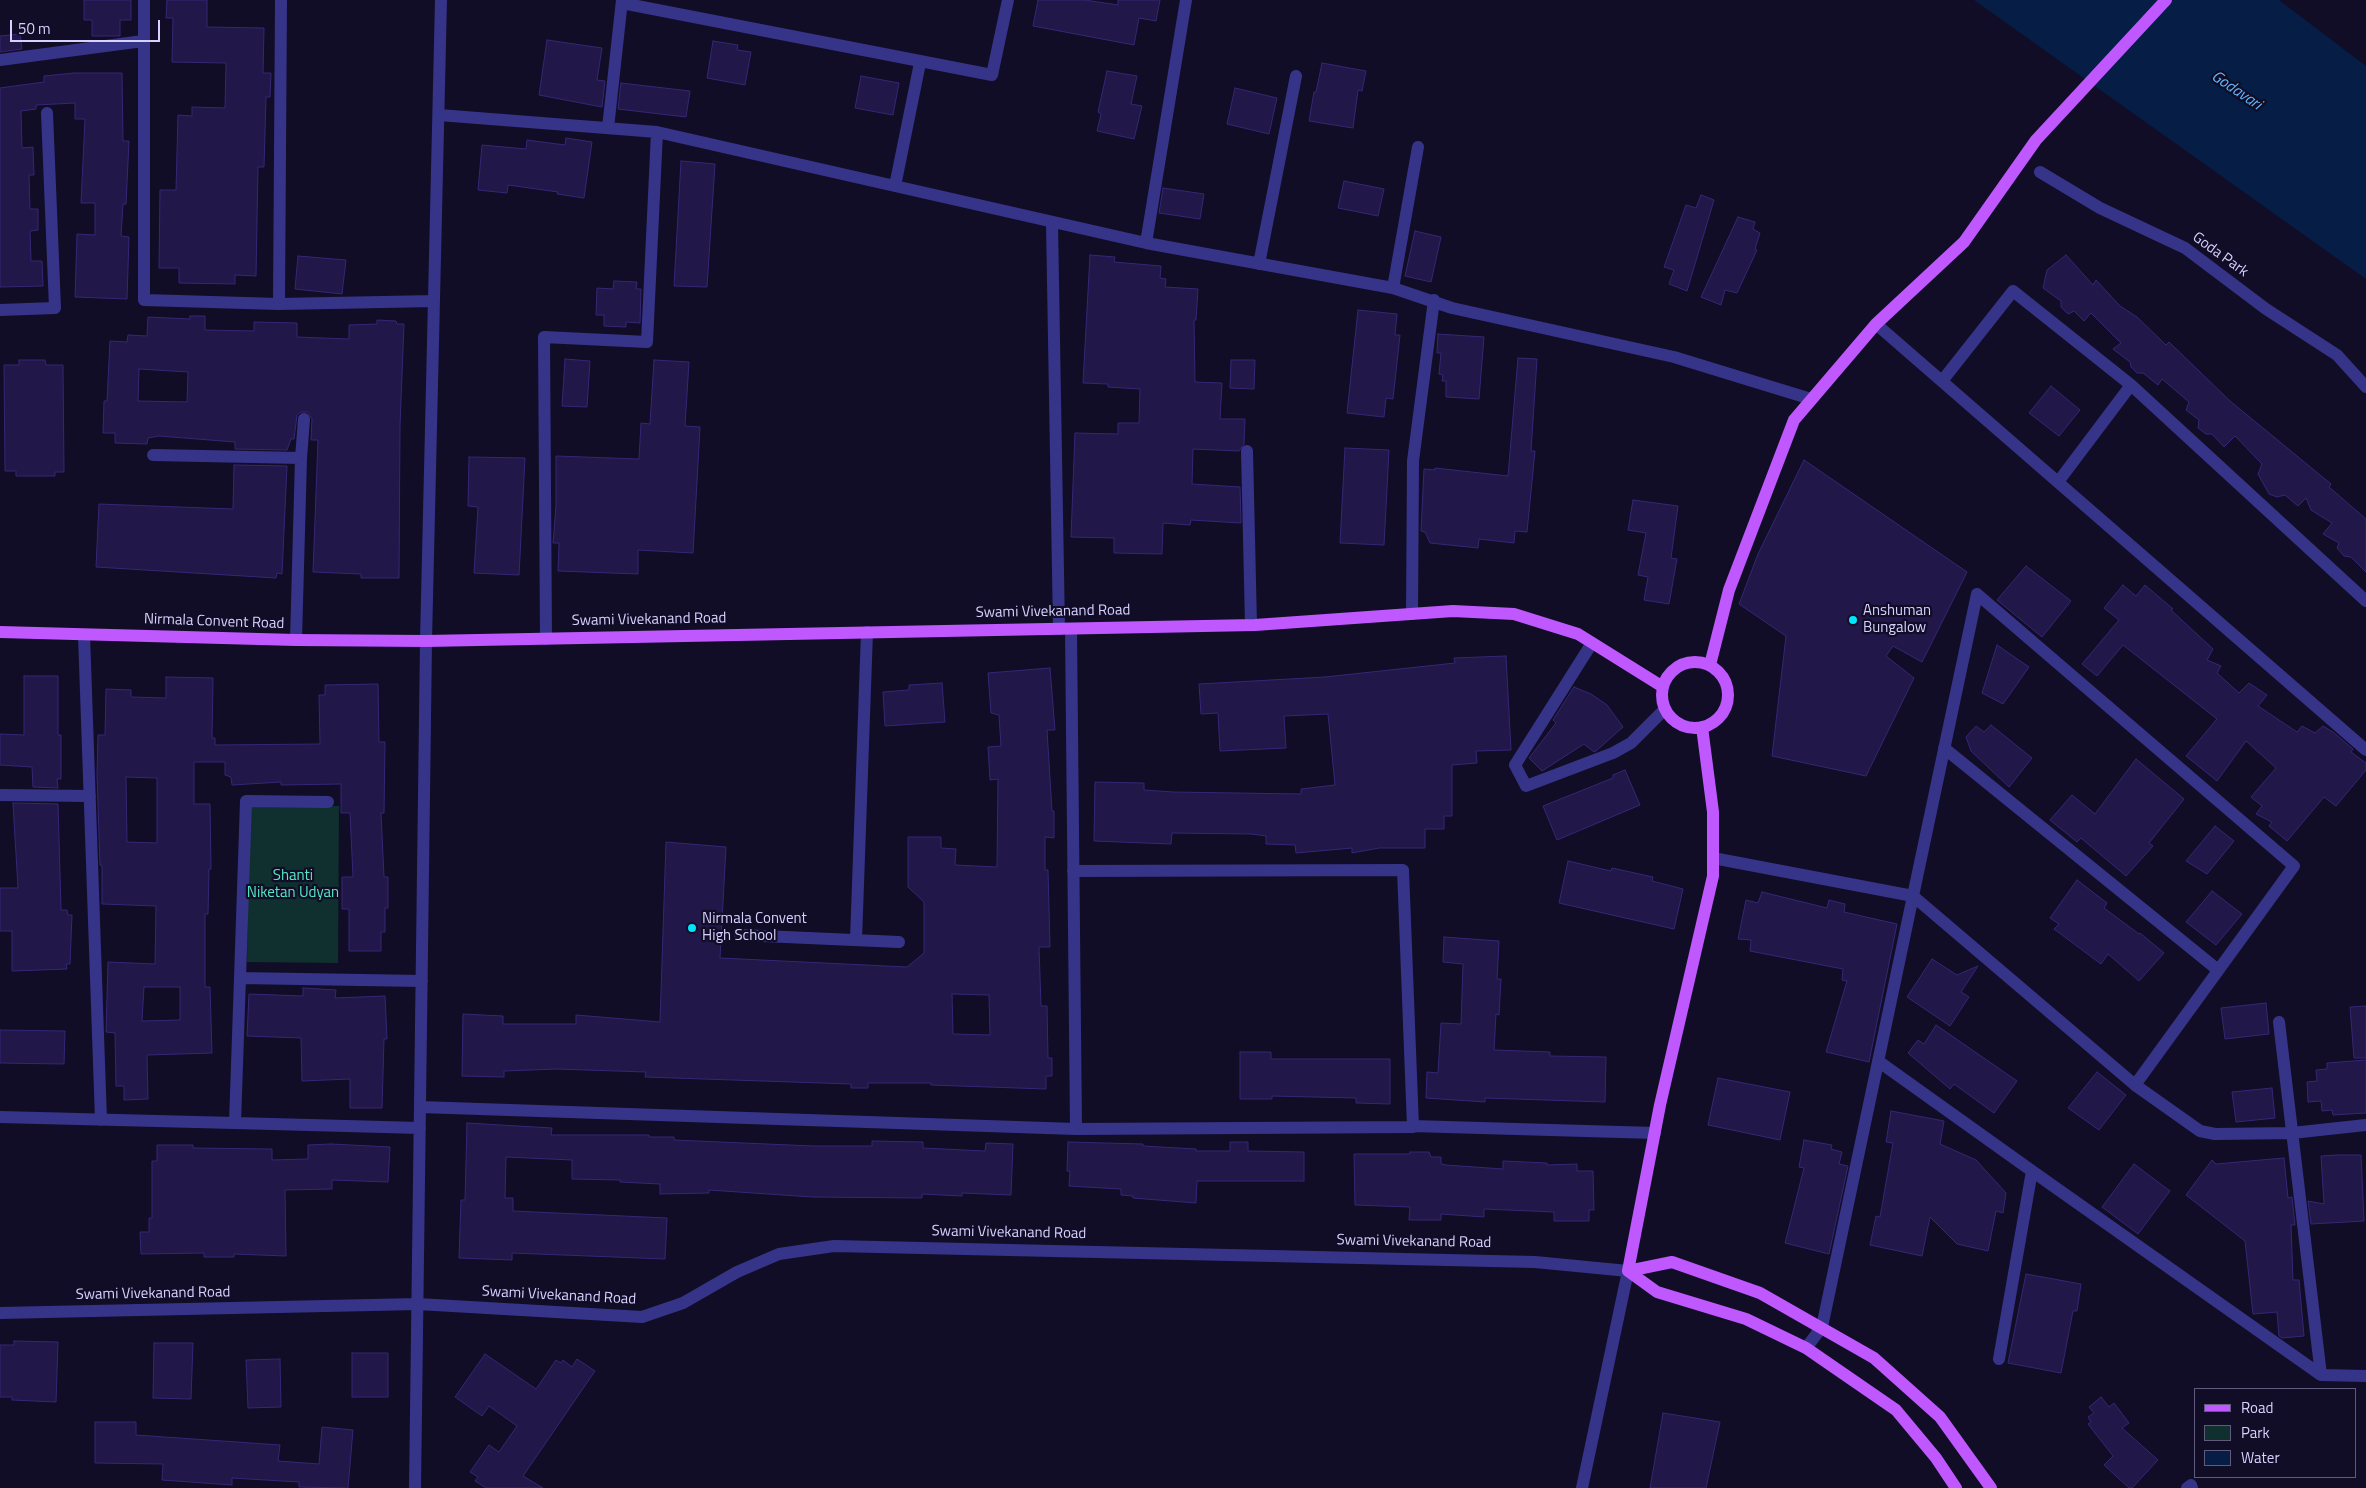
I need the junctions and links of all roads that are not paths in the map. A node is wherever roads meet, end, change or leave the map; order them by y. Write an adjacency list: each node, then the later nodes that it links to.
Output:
1 (144, 0): 8 (street)
2 (281, 0): 25 (street)
3 (441, 0): 13 (street)
4 (1008, 0): 10 (street)
5 (1186, 0): 20 (street)
6 (2166, 0): 27 (main road)
7 (622, 2): 10 (street); 14 (street)
8 (143, 42): 9 (street); 25 (street)
9 (0, 60)
10 (920, 63): 18 (street)
11 (1296, 76): 21 (street)
12 (47, 114): 26 (street)
13 (438, 115): 14 (street); 24 (street)
14 (608, 128): 15 (street)
15 (657, 132): 18 (street); 44 (street)
16 (1418, 147): 22 (street)
17 (2040, 172): 30 (street, Goda Park)
18 (895, 186): 19 (street)
19 (1052, 223): 20 (street); 40 (street)
20 (1146, 243): 21 (street)
21 (1259, 264): 22 (street)
22 (1393, 288): 23 (street)
23 (1434, 300): 31 (street); 38 (street)
24 (434, 301): 25 (street); 46 (street)
25 (279, 304)
26 (0, 310)
27 (1876, 324): 28 (street); 31 (main road)
28 (1942, 381): 29 (street); 36 (street)
29 (2131, 385): 36 (street); 37 (street)
30 (2366, 387)
31 (1812, 399): 48 (main road)
32 (304, 419): 35 (street)
33 (1247, 451): 39 (street)
34 (153, 455): 35 (street)
35 (301, 458): 45 (street)
36 (2058, 482): 53 (street)
37 (2366, 601)
38 (1412, 614): 39 (main road, Swami Vivekanand Road); 47 (main road, Swami Vivekanand Road)
39 (1251, 625): 40 (main road, Swami Vivekanand Road)
40 (1065, 628): 42 (main road, Swami Vivekanand Road); 58 (street)
41 (0, 632): 43 (main road, Nirmala Convent Road)
42 (867, 632): 44 (main road, Swami Vivekanand Road); 61 (street)
43 (84, 634): 45 (main road, Nirmala Convent Road); 55 (street)
44 (546, 638): 46 (main road, Swami Vivekanand Road)
45 (296, 640): 46 (main road, Nirmala Convent Road)
46 (426, 641): 65 (street)
47 (1592, 643): 49 (main road, Swami Vivekanand Road); 50 (street)
48 (1710, 665): 49 (main road); 51 (main road)
49 (1662, 687): 50 (main road)
50 (1665, 709): 51 (main road)
51 (1702, 728): 57 (main road)
52 (1944, 748): 59 (street); 63 (street); 63 (street)
53 (2366, 750)
54 (0, 794): 55 (street)
55 (90, 796): 71 (street)
56 (328, 802): 64 (street)
57 (1713, 858): 59 (street); 77 (main road)
58 (1073, 871): 74 (street); 76 (street)
59 (1913, 896): 67 (street); 68 (street)
60 (740, 935): 61 (street)
61 (856, 940): 62 (street)
62 (899, 942)
63 (2218, 970): 68 (street)
64 (240, 978): 65 (street); 72 (street)
65 (422, 981): 69 (street)
66 (2279, 1022): 78 (street)
67 (1878, 1061): 79 (street); 83 (street)
68 (2135, 1085): 78 (street)
69 (420, 1107): 75 (street); 76 (street)
70 (0, 1117): 71 (street)
71 (101, 1120): 72 (street)
72 (235, 1123): 75 (street)
73 (2366, 1125): 78 (street)
74 (1412, 1126): 76 (street); 77 (street)
75 (420, 1128): 81 (street)
76 (1076, 1129)
77 (1655, 1133): 80 (main road)
78 (2292, 1133): 86 (street)
79 (2032, 1171): 85 (street); 86 (street)
80 (1628, 1271): 81 (street, Swami Vivekanand Road); 83 (main road); 84 (main road, Swami Vivekanand Road); 89 (street)
81 (418, 1304): 82 (street, Swami Vivekanand Road); 88 (street)
82 (0, 1313)
83 (1822, 1328): 84 (street); 91 (main road)
84 (1806, 1348): 90 (main road, Swami Vivekanand Road)
85 (1999, 1360)
86 (2321, 1376): 87 (street)
87 (2366, 1376)
88 (415, 1488)
89 (1582, 1488)
90 (1956, 1488)
91 (1991, 1488)
92 (2187, 1488): 93 (street)
93 (2192, 1488)

